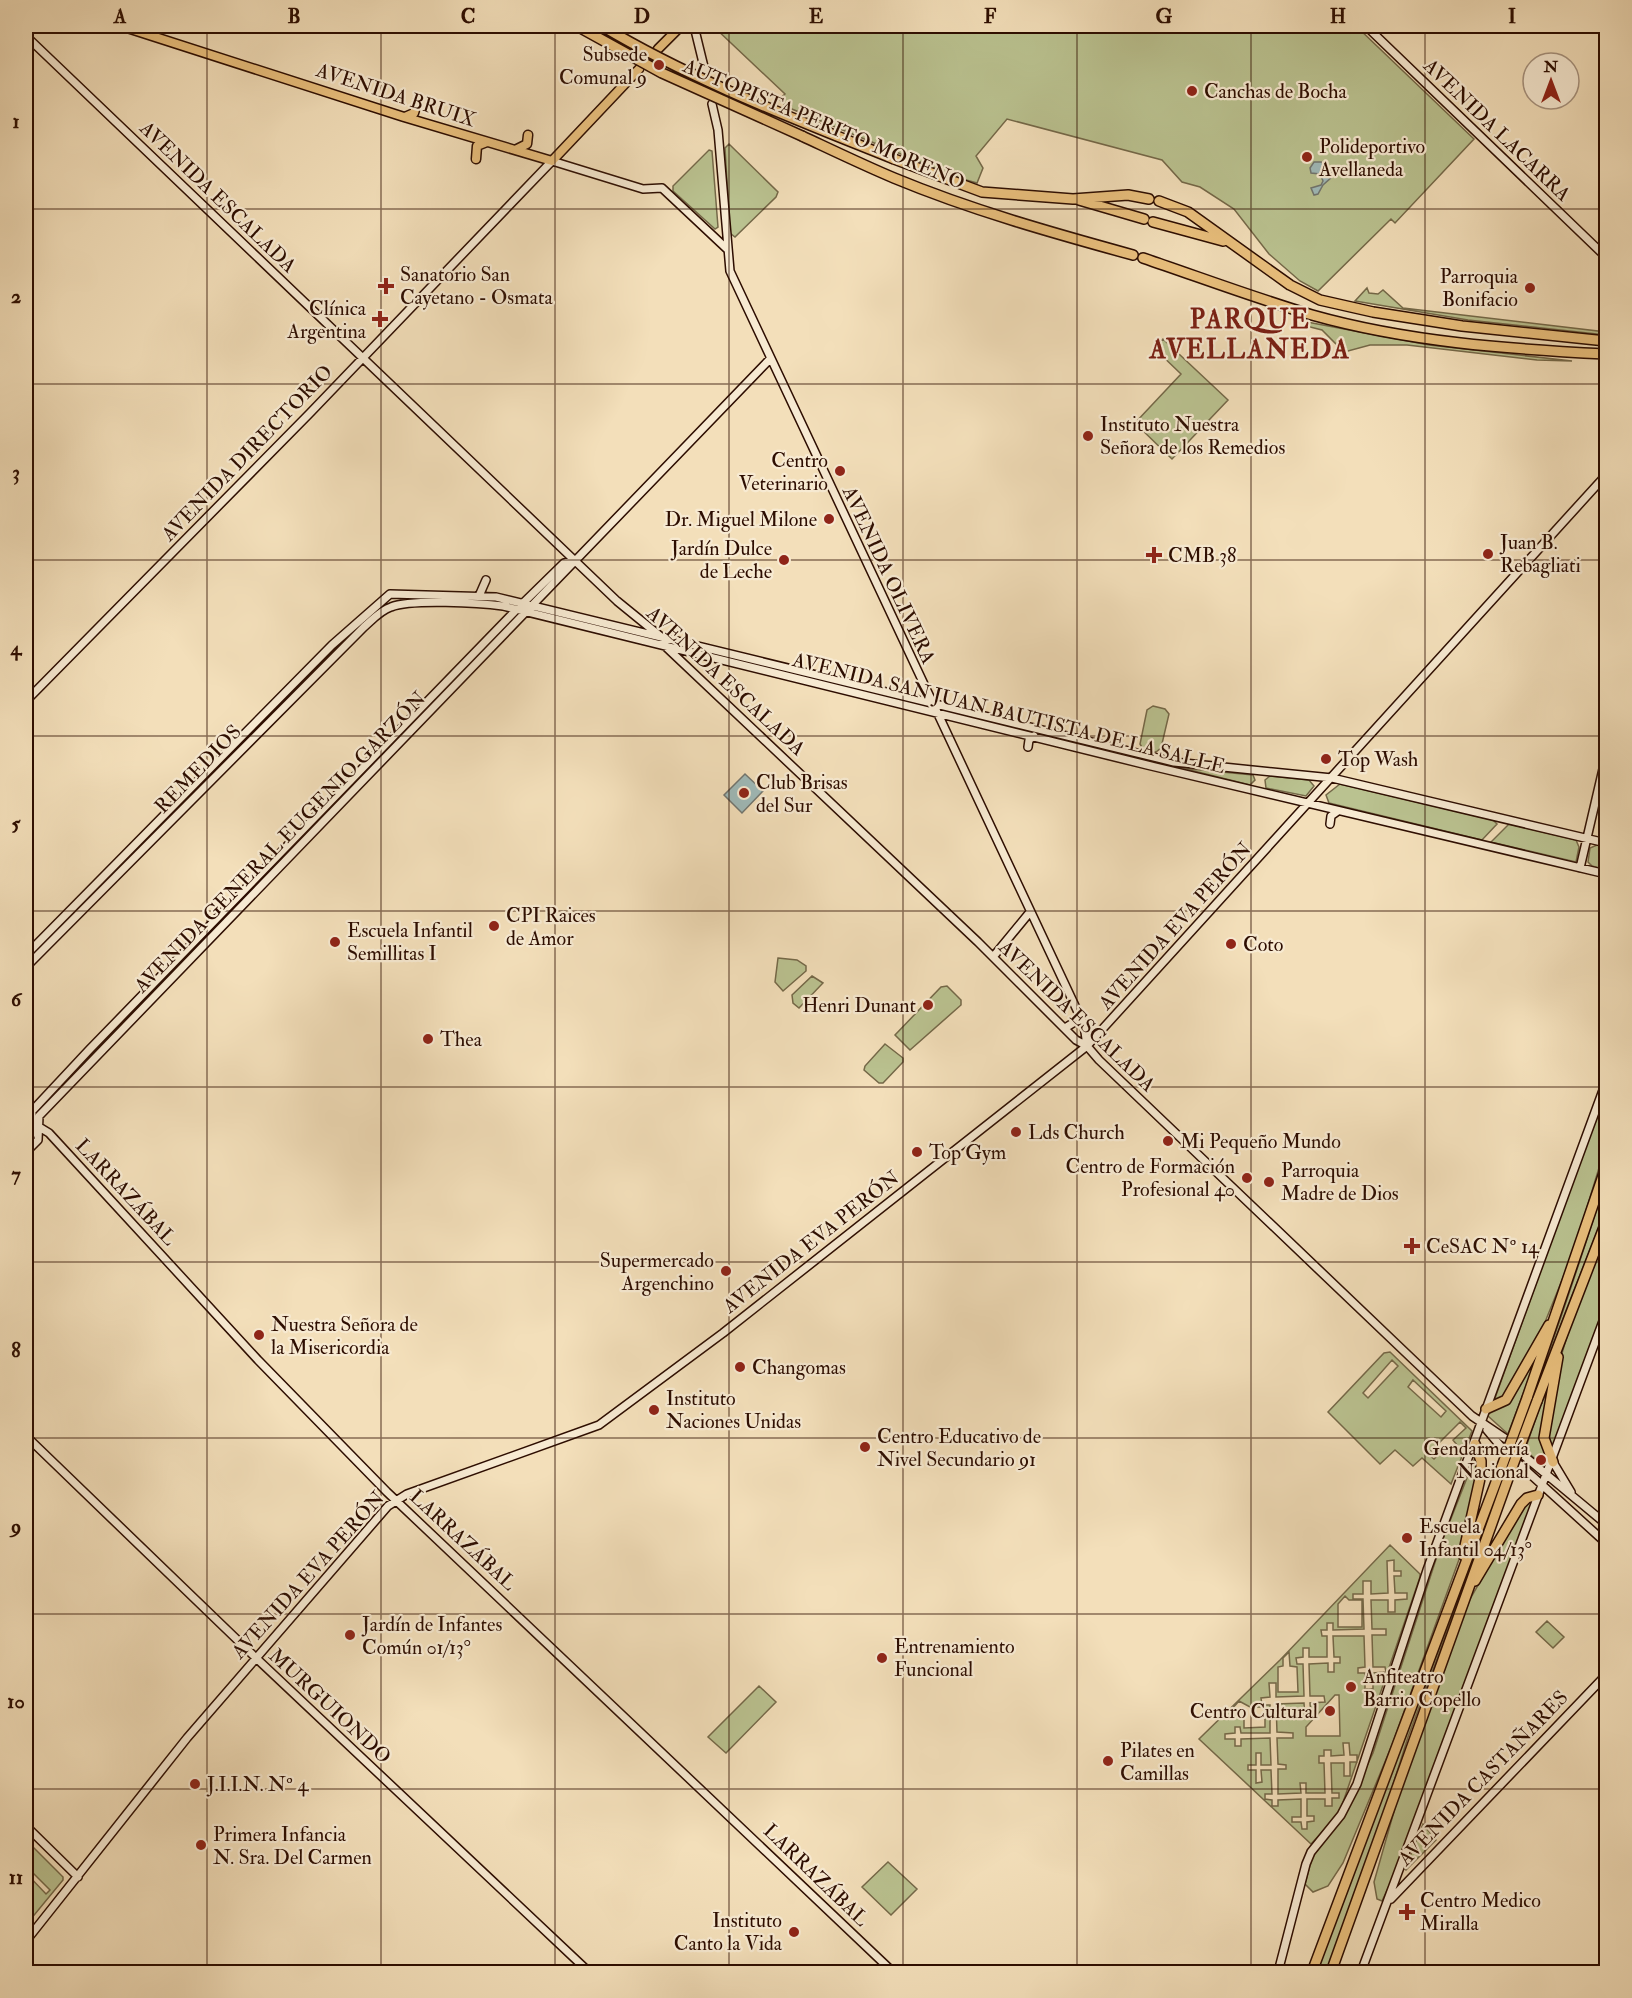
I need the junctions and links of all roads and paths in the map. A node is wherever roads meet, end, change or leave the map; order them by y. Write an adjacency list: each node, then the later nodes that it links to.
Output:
1 (121, 26): 13 (main road, AVENIDA BRUIX)
2 (577, 26): 24 (highway, AUTOPISTA PERITO MORENO, bridge)
3 (603, 26): 19 (highway, AUTOPISTA PERITO MORENO, bridge)
4 (681, 26): 8 (main road)
5 (694, 26): 10 (street)
6 (1366, 26): 22 (street, AVENIDA LACARRA)
7 (26, 36): 26 (street, AVENIDA ESCALADA)
8 (658, 49)
9 (639, 69): 18 (main road, AVENIDA DIRECTORIO)
10 (705, 71)
11 (418, 100): 13 (main road)
12 (712, 104): 21 (street, AVENIDA OLIVERA)
13 (404, 117): 15 (main road, AVENIDA BRUIX)
14 (528, 135): 16 (main road)
15 (490, 143): 16 (main road, AVENIDA BRUIX); 17 (main road)
16 (517, 150): 18 (main road, AVENIDA BRUIX)
17 (476, 159)
18 (552, 161): 21 (street, AVENIDA BRUIX); 26 (street, AVENIDA DIRECTORIO)
19 (1073, 199): 20 (highway, AUTOPISTA PERITO MORENO); 20 (highway, AUTOPISTA PERITO MORENO)
20 (1231, 243): 23 (highway, AUTOPISTA PERITO MORENO)
21 (727, 249): 27 (street, AVENIDA OLIVERA)
22 (1606, 257)
23 (1606, 340)
24 (1555, 352): 25 (highway, AUTOPISTA PERITO MORENO); 28 (highway)
25 (1606, 354)
26 (364, 357): 30 (street, AVENIDA ESCALADA); 43 (street, AVENIDA DIRECTORIO)
27 (770, 359): 30 (street, AVENIDA GENERAL EUGENIO GARZÓN); 44 (street, AVENIDA OLIVERA)
28 (1606, 359)
29 (1606, 475): 49 (street, AVENIDA EVA PERÓN)
30 (574, 560): 34 (street, AVENIDA GENERAL EUGENIO GARZÓN); 36 (street, AVENIDA GENERAL EUGENIO GARZÓN); 39 (street, AVENIDA ESCALADA)
31 (486, 580): 33 (street)
32 (390, 594): 33 (street, AVENIDA SAN JUAN BAUTISTA DE LA SALLE); 58 (street, REMEDIOS)
33 (479, 596): 34 (street, AVENIDA SAN JUAN BAUTISTA DE LA SALLE)
34 (524, 603): 36 (street, AVENIDA SAN JUAN BAUTISTA DE LA SALLE); 37 (street, AVENIDA GENERAL EUGENIO GARZÓN)
35 (401, 605): 37 (street, AVENIDA SAN JUAN BAUTISTA DE LA SALLE); 60 (street, REMEDIOS)
36 (534, 606): 38 (street, AVENIDA GENERAL EUGENIO GARZÓN); 39 (street, AVENIDA SAN JUAN BAUTISTA DE LA SALLE)
37 (517, 609): 38 (street, AVENIDA SAN JUAN BAUTISTA DE LA SALLE); 65 (street, AVENIDA GENERAL EUGENIO GARZÓN)
38 (527, 612): 40 (street, AVENIDA SAN JUAN BAUTISTA DE LA SALLE); 65 (street, AVENIDA GENERAL EUGENIO GARZÓN)
39 (660, 636): 40 (street, AVENIDA ESCALADA); 44 (street, AVENIDA SAN JUAN BAUTISTA DE LA SALLE)
40 (665, 646): 41 (street, AVENIDA SAN JUAN BAUTISTA DE LA SALLE); 42 (street, AVENIDA ESCALADA)
41 (694, 653): 42 (street); 45 (street, AVENIDA SAN JUAN BAUTISTA DE LA SALLE)
42 (688, 667): 59 (street, AVENIDA ESCALADA)
43 (26, 701)
44 (931, 702): 45 (street, AVENIDA OLIVERA); 49 (street, AVENIDA SAN JUAN BAUTISTA DE LA SALLE)
45 (937, 713): 46 (street, AVENIDA SAN JUAN BAUTISTA DE LA SALLE); 57 (street, AVENIDA OLIVERA)
46 (1034, 736): 47 (street); 50 (street, AVENIDA SAN JUAN BAUTISTA DE LA SALLE)
47 (1028, 747)
48 (1606, 756): 53 (street)
49 (1332, 778): 50 (street, AVENIDA EVA PERÓN); 53 (street, AVENIDA SAN JUAN BAUTISTA DE LA SALLE)
50 (1309, 804): 51 (street, AVENIDA SAN JUAN BAUTISTA DE LA SALLE); 63 (street, AVENIDA EVA PERÓN)
51 (1338, 811): 52 (street); 55 (street, AVENIDA SAN JUAN BAUTISTA DE LA SALLE)
52 (1330, 824)
53 (1587, 838): 54 (street, AVENIDA SAN JUAN BAUTISTA DE LA SALLE); 55 (street)
54 (1606, 843)
55 (1580, 868): 56 (street, AVENIDA SAN JUAN BAUTISTA DE LA SALLE)
56 (1606, 874)
57 (1030, 912): 59 (street); 61 (street, AVENIDA OLIVERA)
58 (26, 956)
59 (993, 957): 62 (street, AVENIDA ESCALADA)
60 (26, 968)
61 (1081, 1018): 62 (street); 63 (street, AVENIDA OLIVERA)
62 (1065, 1028): 63 (street, AVENIDA ESCALADA)
63 (1087, 1046): 74 (street, AVENIDA ESCALADA); 86 (street, AVENIDA EVA PERÓN)
64 (1606, 1082): 73 (street)
65 (32, 1122): 66 (street, AVENIDA GENERAL EUGENIO GARZÓN); 67 (street, AVENIDA GENERAL EUGENIO GARZÓN); 86 (street, LARRAZÁBAL)
66 (26, 1142)
67 (26, 1152)
68 (1606, 1167): 70 (highway)
69 (1606, 1222): 72 (highway)
70 (1560, 1305): 73 (highway); 91 (highway, bridge)
71 (1606, 1313): 80 (street)
72 (1560, 1338): 80 (highway); 92 (highway, bridge)
73 (1486, 1409): 74 (street)
74 (1481, 1424): 76 (street, AVENIDA ESCALADA); 77 (street); 78 (street, AVENIDA ESCALADA)
75 (26, 1436): 93 (street, MURGUIONDO)
76 (1506, 1439)
77 (1475, 1444): 91 (highway); 101 (street)
78 (1502, 1448)
79 (1523, 1455): 82 (street)
80 (1553, 1462): 82 (street); 85 (street)
81 (1519, 1464): 83 (street)
82 (1548, 1475): 83 (street); 85 (street)
83 (1544, 1484): 84 (street); 88 (street)
84 (1538, 1495): 92 (highway); 97 (street)
85 (1574, 1497): 87 (street)
86 (397, 1500): 93 (street, AVENIDA EVA PERÓN); 100 (street, LARRAZÁBAL)
87 (1606, 1524)
88 (1591, 1527): 89 (street); 90 (street)
89 (1606, 1536)
90 (1606, 1543)
91 (1452, 1598): 102 (highway)
92 (1462, 1604): 103 (highway)
93 (255, 1657): 96 (street, AVENIDA EVA PERÓN); 99 (street, MURGUIONDO)
94 (1606, 1675): 97 (street, AVENIDA CASTAÑARES)
95 (26, 1826): 96 (street)
96 (78, 1877): 98 (street, AVENIDA EVA PERÓN)
97 (1385, 1906): 104 (street)
98 (26, 1941)
99 (589, 1972)
100 (893, 1972)
101 (1278, 1972)
102 (1312, 1972)
103 (1331, 1972)
104 (1361, 1972)

